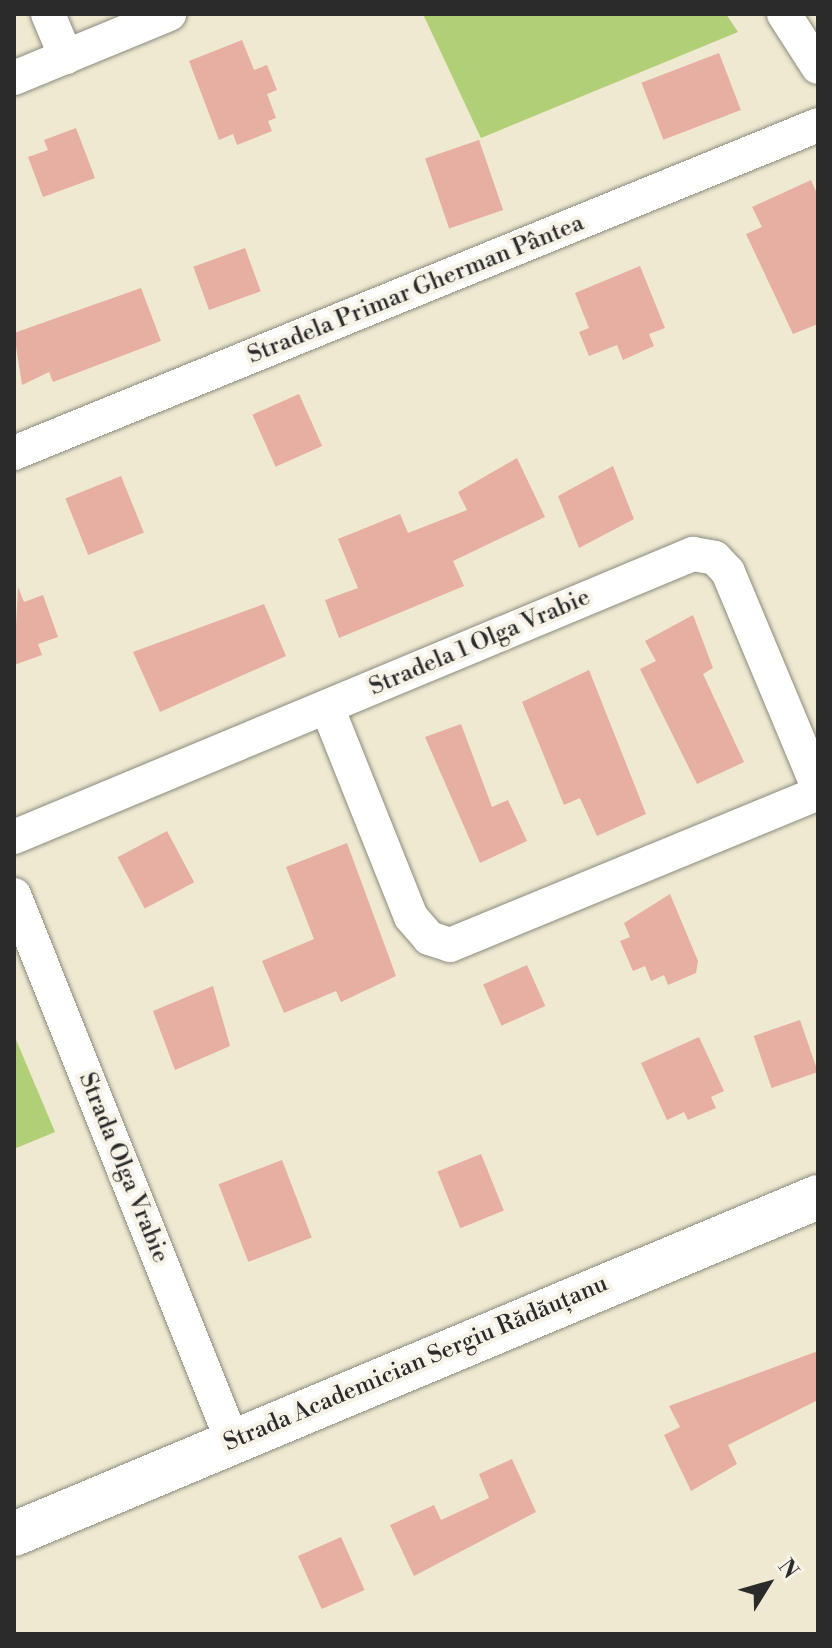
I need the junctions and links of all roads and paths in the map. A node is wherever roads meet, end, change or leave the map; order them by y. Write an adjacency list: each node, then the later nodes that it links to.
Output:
1 (48, 14): 4 (street)
2 (169, 14): 4 (street)
3 (784, 14): 5 (street)
4 (66, 57): 6 (street)
5 (818, 67)
6 (14, 78)
7 (818, 125): 8 (street, Stradela Primar Gherman Pântea)
8 (14, 453)
9 (327, 707): 10 (street, Stradela 1 Olga Vrabie); 11 (street); 12 (street, Stradela 1 Olga Vrabie)
10 (818, 787)
11 (818, 793)
12 (14, 837)
13 (14, 895): 15 (street, Strada Olga Vrabie)
14 (818, 1197): 15 (street, Strada Academician Sergiu Rădăuțanu)
15 (232, 1440): 16 (street, Strada Academician Sergiu Rădăuțanu)
16 (14, 1534)

